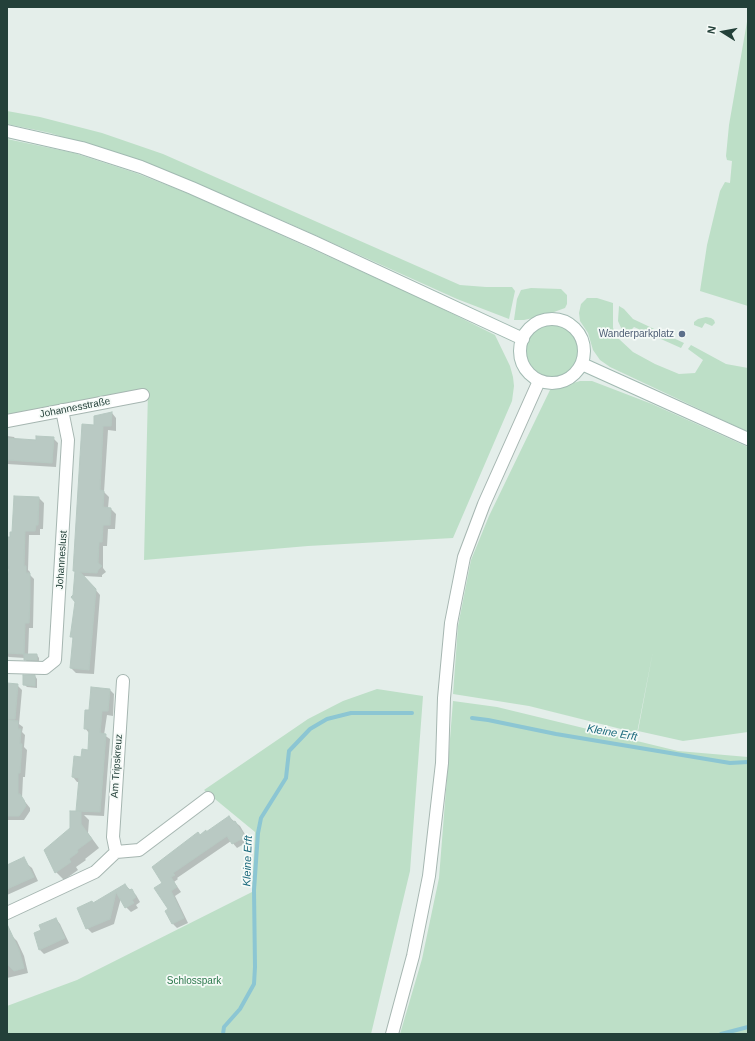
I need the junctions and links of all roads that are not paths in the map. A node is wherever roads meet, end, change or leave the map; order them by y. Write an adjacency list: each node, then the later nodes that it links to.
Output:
1 (7, 131): 2 (street)
2 (523, 339): 3 (street); 4 (street)
3 (582, 364): 4 (street); 8 (street)
4 (539, 381): 14 (street)
5 (143, 395): 6 (street, Johannesstraße)
6 (62, 410): 7 (street, Johannesstraße); 9 (street, Johanneslust)
7 (7, 421)
8 (748, 440)
9 (7, 667)
10 (123, 681): 12 (street, Am Tripskreuz)
11 (208, 798): 12 (street)
12 (116, 852): 13 (street)
13 (7, 913)
14 (392, 1034)

